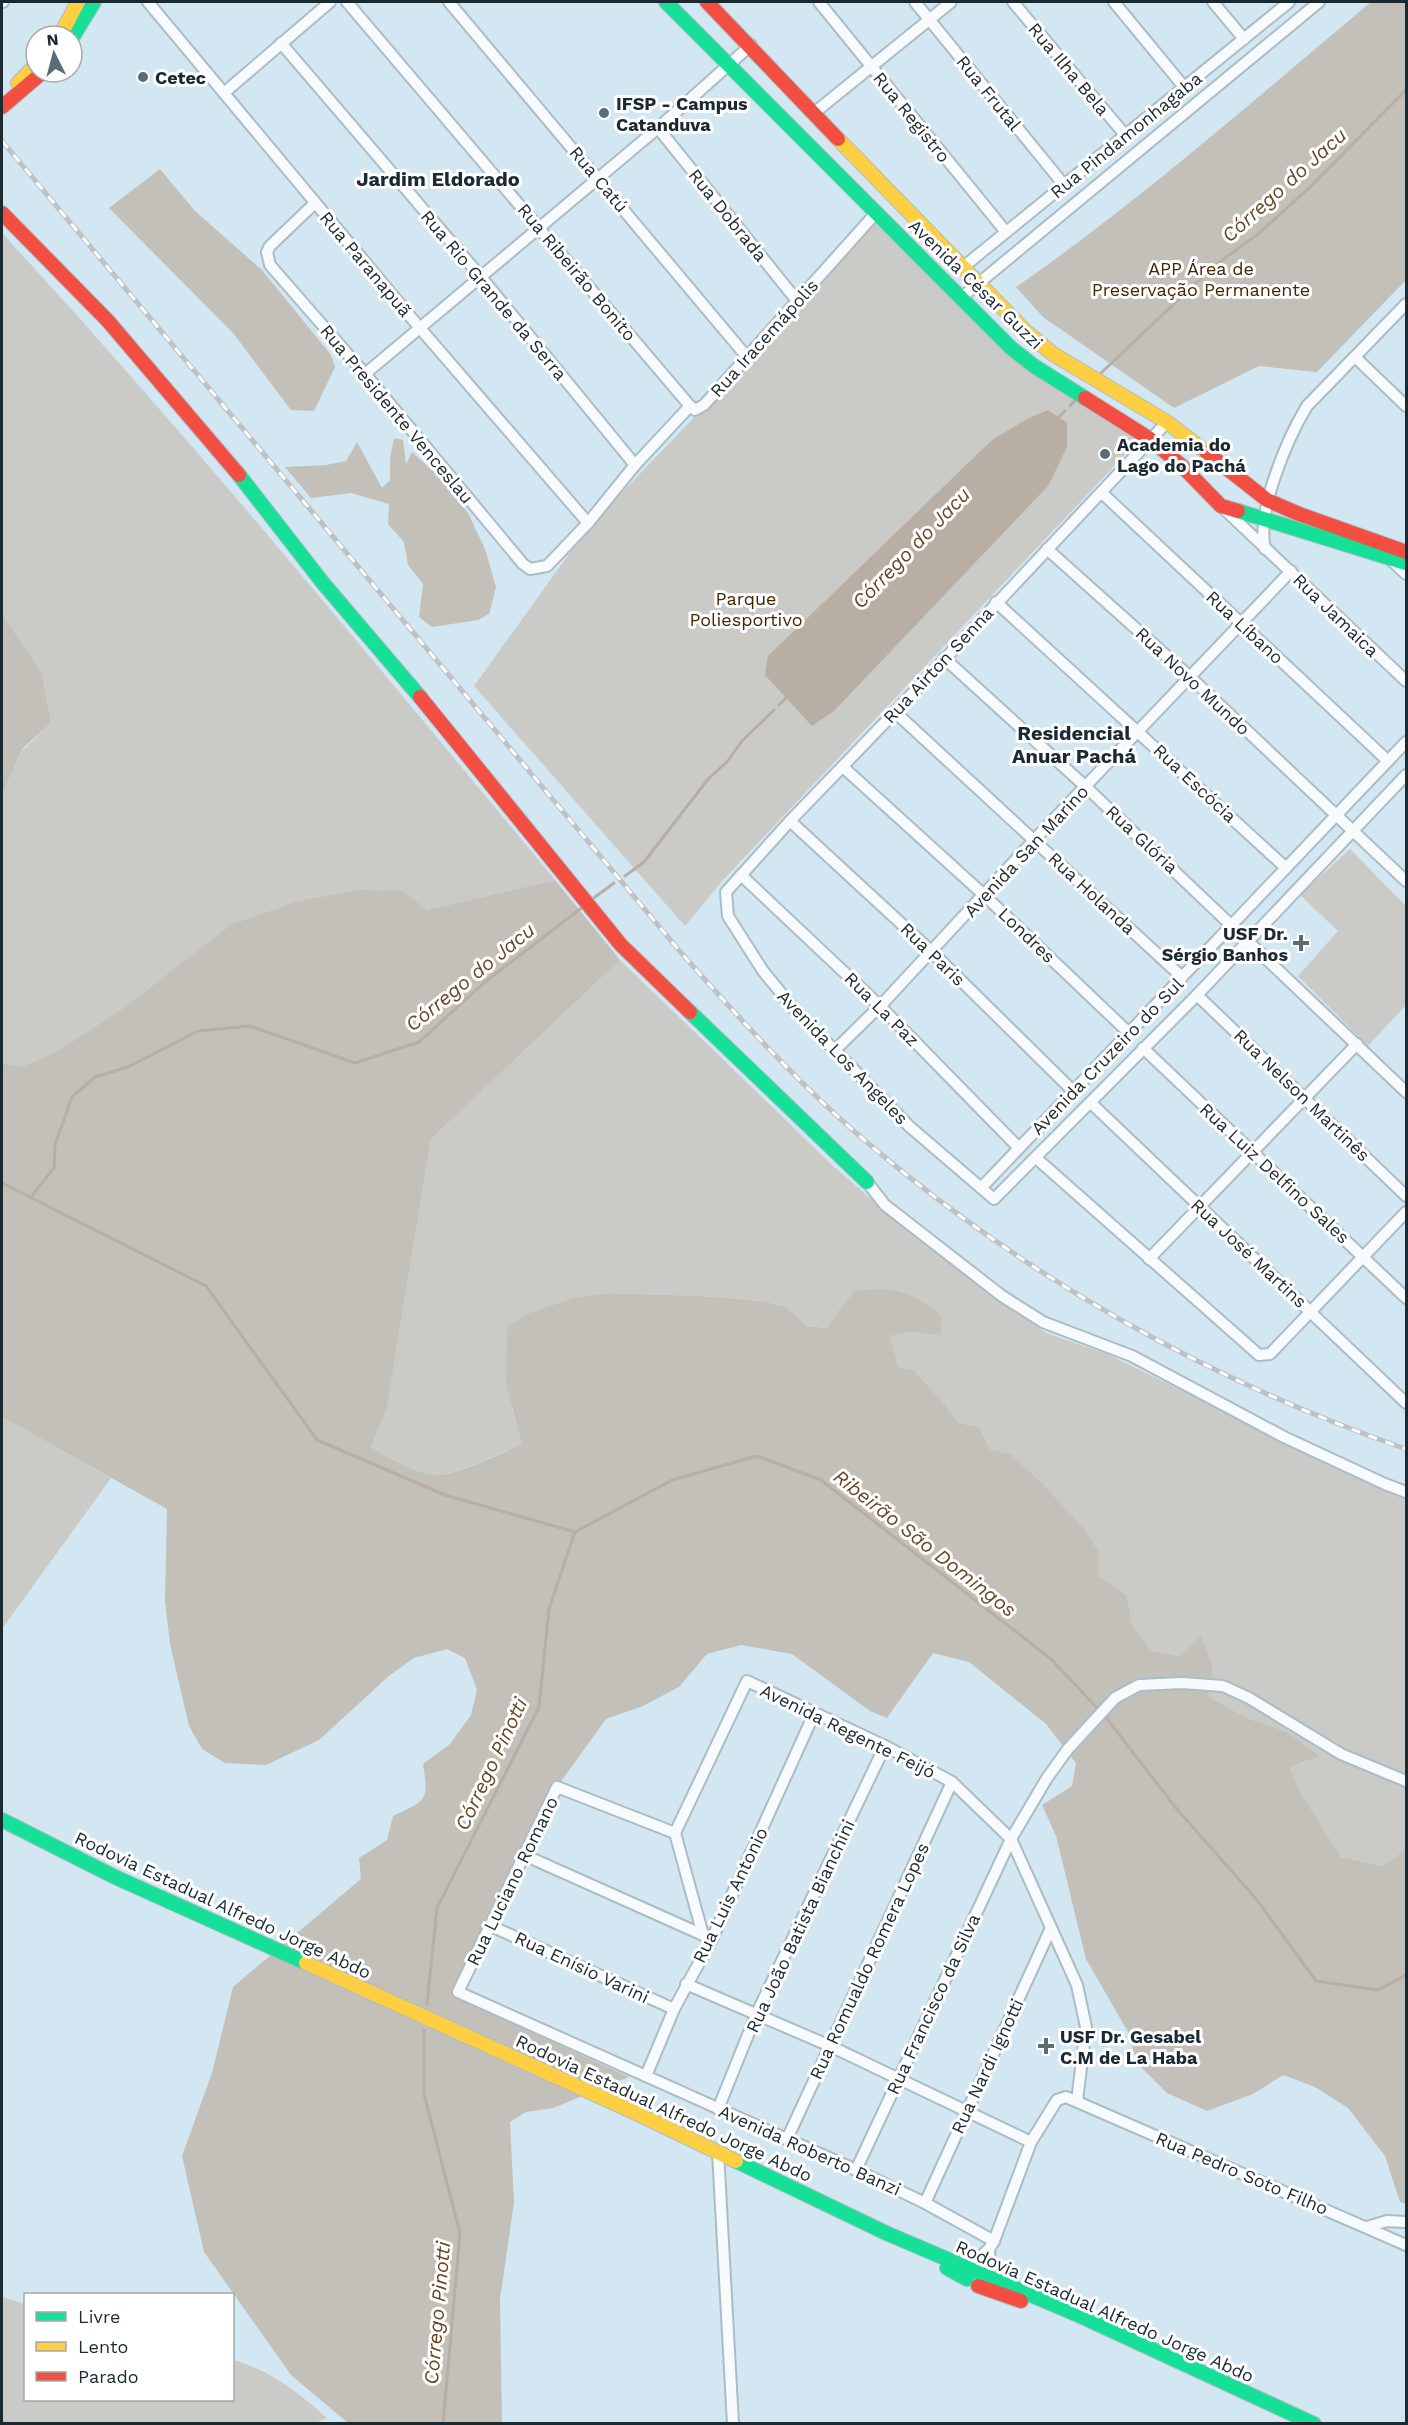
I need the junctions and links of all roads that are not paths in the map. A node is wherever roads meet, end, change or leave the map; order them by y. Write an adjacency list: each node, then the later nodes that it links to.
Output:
1 (78, 2): 18 (street)
2 (94, 2): 19 (street)
3 (148, 2): 28 (street, Rua Paranapuã)
4 (330, 2): 21 (street)
5 (347, 2): 38 (street, Rua Ribeirão Bonito)
6 (449, 2): 33 (street, Rua Catú)
7 (666, 2): 23 (street, Avenida César Guzzi)
8 (707, 2): 22 (street, Avenida César Guzzi)
9 (819, 2): 24 (street, Rua Registro)
10 (915, 2): 17 (street, Rua Frutal)
11 (951, 2): 17 (street)
12 (1013, 2): 32 (street, Rua Ilha Bela)
13 (1114, 2): 27 (street)
14 (1213, 2): 20 (street)
15 (1290, 2): 20 (street, Rua Pindamonhagaba)
16 (1319, 2): 42 (street)
17 (929, 19): 24 (street); 34 (street, Rua Frutal)
18 (66, 24)
19 (81, 24)
20 (1244, 39): 27 (street, Rua Pindamonhagaba)
21 (281, 43): 28 (street); 41 (street, Rua Rio Grande da Serra)
22 (751, 45): 23 (street); 30 (street, Avenida César Guzzi)
23 (730, 65): 31 (street); 37 (street, Avenida César Guzzi)
24 (871, 66): 30 (street); 39 (street, Rua Registro)
25 (24, 79): 29 (street)
26 (28, 84): 29 (street)
27 (1184, 87): 32 (street, Rua Pindamonhagaba)
28 (225, 92): 35 (street, Rua Paranapuã)
29 (3, 103)
30 (814, 113): 40 (street, Avenida César Guzzi)
31 (658, 128): 33 (street); 44 (street, Rua Dobrada)
32 (1125, 136): 34 (street, Rua Pindamonhagaba)
33 (598, 177): 38 (street); 47 (street, Rua Catú)
34 (1064, 185): 39 (street, Rua Pindamonhagaba)
35 (315, 203): 46 (street, Rua Paranapuã); 49 (street, Rua Presidente Venceslau)
36 (2, 213): 108 (street)
37 (876, 213): 43 (street, Avenida César Guzzi); 44 (street, Rua Iracemápolis)
38 (538, 227): 41 (street); 50 (street, Rua Ribeirão Bonito)
39 (1006, 232): 40 (street, Rua Pindamonhagaba)
40 (962, 268): 42 (street, Avenida César Guzzi)
41 (481, 277): 46 (street); 54 (street, Rua Rio Grande da Serra)
42 (978, 284): 43 (street); 52 (street, Avenida César Guzzi)
43 (962, 297): 53 (street, Avenida César Guzzi)
44 (798, 302): 47 (street, Rua Iracemápolis)
45 (1407, 304): 48 (street)
46 (419, 327): 49 (street); 61 (street, Rua Paranapuã)
47 (747, 357): 50 (street, Rua Iracemápolis)
48 (1355, 357): 51 (street); 57 (street)
49 (365, 374): 67 (street, Rua Presidente Venceslau)
50 (690, 406): 54 (street, Rua Iracemápolis)
51 (1407, 406)
52 (1167, 422): 53 (street, Rua Airton Senna); 55 (street, Avenida César Guzzi)
53 (1150, 439): 56 (street, Rua Airton Senna); 58 (street, Avenida César Guzzi)
54 (635, 465): 61 (street, Rua Iracemápolis)
55 (1253, 491): 57 (street, Avenida César Guzzi); 59 (street)
56 (1102, 494): 62 (street, Rua Airton Senna); 71 (street, Rua Líbano)
57 (1267, 500): 60 (street); 64 (street, Avenida César Guzzi)
58 (1221, 506): 59 (street, Avenida César Guzzi); 63 (street, Rua Jamaica)
59 (1242, 514): 60 (street, Avenida César Guzzi)
60 (1266, 520): 63 (street); 65 (street, Avenida César Guzzi)
61 (588, 523): 67 (street, Rua Iracemápolis)
62 (1047, 549): 70 (street, Rua Airton Senna); 73 (street, Rua Novo Mundo)
63 (1265, 549): 68 (street, Rua Jamaica)
64 (1407, 552)
65 (1386, 556): 66 (street, Avenida César Guzzi); 69 (street)
66 (1407, 563)
67 (523, 564)
68 (1291, 571): 71 (street, Avenida San Marino); 74 (street, Rua Jamaica)
69 (1407, 574)
70 (996, 602): 72 (street, Rua Airton Senna); 76 (street, Rua Escócia)
71 (1240, 623): 73 (street, Avenida San Marino); 78 (street, Rua Líbano)
72 (944, 658): 75 (street, Rua Airton Senna); 81 (street, Rua Glória)
73 (1190, 677): 76 (street, Avenida San Marino); 82 (street, Rua Novo Mundo)
74 (1407, 681)
75 (896, 712): 79 (street, Rua Airton Senna); 85 (street, Rua Holanda)
76 (1138, 731): 81 (street, Avenida San Marino); 86 (street, Rua Escócia)
77 (1407, 742): 78 (street, Avenida Cruzeiro do Sul)
78 (1388, 761): 82 (street, Avenida Cruzeiro do Sul)
79 (843, 767): 83 (street, Rua Airton Senna); 90 (street, Londres)
80 (1406, 778): 84 (street, Avenida Cruzeiro do Sul)
81 (1086, 787): 85 (street, Avenida San Marino); 91 (street, Rua Glória)
82 (1336, 815): 84 (street, Rua Novo Mundo); 86 (street, Avenida Cruzeiro do Sul)
83 (790, 821): 87 (street, Rua Airton Senna); 93 (street, Rua Paris)
84 (1354, 831): 88 (street, Rua Novo Mundo); 92 (street, Avenida Cruzeiro do Sul)
85 (1035, 839): 90 (street, Avenida San Marino); 94 (street, Rua Holanda)
86 (1286, 868): 91 (street, Avenida Cruzeiro do Sul)
87 (741, 875): 89 (street, Rua Airton Senna); 96 (street, Rua La Paz)
88 (1407, 881)
89 (726, 892): 100 (street, Avenida Los Angeles)
90 (984, 895): 93 (street, Avenida San Marino); 97 (street, Londres)
91 (1232, 925): 92 (street, Rua Glória); 94 (street, Avenida Cruzeiro do Sul)
92 (1248, 940): 95 (street, Avenida Cruzeiro do Sul); 98 (street, Rua Glória)
93 (932, 952): 96 (street, Avenida San Marino); 101 (street, Rua Paris)
94 (1182, 977): 97 (street, Avenida Cruzeiro do Sul)
95 (1197, 995): 99 (street, Avenida Cruzeiro do Sul); 103 (street, Rua Nelson Martinês)
96 (880, 1006): 100 (street, Avenida San Marino); 105 (street, Rua La Paz)
97 (1129, 1033): 101 (street, Avenida Cruzeiro do Sul)
98 (1357, 1044): 102 (street, Rua Glória); 103 (street)
99 (1143, 1048): 104 (street, Avenida Cruzeiro do Sul); 106 (street, Rua Luiz Delfino Sales)
100 (834, 1051): 109 (street, Avenida Los Angeles)
101 (1073, 1091): 105 (street, Avenida Cruzeiro do Sul)
102 (1407, 1092)
103 (1305, 1098): 106 (street); 110 (street, Rua Nelson Martinês)
104 (1091, 1104): 107 (street, Avenida Cruzeiro do Sul); 112 (street, Rua José Martins)
105 (1019, 1148): 109 (street, Avenida Cruzeiro do Sul)
106 (1252, 1152): 112 (street); 114 (street, Rua Luiz Delfino Sales)
107 (1036, 1158): 111 (street, Avenida Cruzeiro do Sul); 115 (street)
108 (867, 1182): 119 (street)
109 (981, 1188): 111 (street, Avenida Los Angeles)
110 (1407, 1196)
111 (994, 1199)
112 (1199, 1206): 115 (street); 117 (street, Rua José Martins)
113 (1407, 1212): 114 (street)
114 (1363, 1257): 116 (street, Rua Luiz Delfino Sales); 117 (street)
115 (1149, 1258): 117 (street)
116 (1407, 1298)
117 (1311, 1312): 118 (street, Rua José Martins)
118 (1407, 1403)
119 (1407, 1492)
120 (814, 1714): 121 (street, Avenida Regente Feijó); 125 (street, Avenida Regente Feijó); 130 (street, Rua Luis Antonio)
121 (885, 1746): 123 (street, Avenida Regente Feijó); 134 (street, Rua João Batista Bianchini)
122 (1407, 1781): 126 (street, Rua Francisco da Silva)
123 (952, 1782): 126 (street, Avenida Regente Feijó); 135 (street, Rua Romualdo Romera Lopes)
124 (2, 1820): 143 (street, Rodovia Estadual Alfredo Jorge Abdo)
125 (675, 1833): 127 (street, Rua Luciano Romano); 130 (street)
126 (1011, 1839): 129 (street, Avenida Regente Feijó); 137 (street, Rua Francisco da Silva)
127 (524, 1855): 128 (street, Rua Luciano Romano); 130 (street)
128 (491, 1926): 132 (street, Rua Luciano Romano); 133 (street, Rua Enísio Varini)
129 (1051, 1928): 138 (street, Avenida Regente Feijó); 140 (street, Rua Nardi Ignotti)
130 (707, 1937): 131 (street, Rua Luis Antonio)
131 (686, 1984): 133 (street, Rua Luis Antonio); 134 (street)
132 (458, 1992): 136 (street, Avenida Roberto Banzi)
133 (674, 2009): 136 (street, Rua Luis Antonio)
134 (756, 2015): 135 (street); 139 (street, Rua João Batista Bianchini)
135 (830, 2046): 137 (street); 141 (street, Rua Romualdo Romera Lopes)
136 (646, 2076): 139 (street, Avenida Roberto Banzi)
137 (899, 2078): 140 (street); 144 (street, Rua Francisco da Silva)
138 (1077, 2101): 142 (street); 147 (street, Rua Pedro Soto Filho)
139 (718, 2109): 141 (street, Avenida Roberto Banzi)
140 (967, 2110): 142 (street); 145 (street, Rua Nardi Ignotti)
141 (787, 2139): 144 (street, Avenida Roberto Banzi)
142 (1032, 2142): 148 (street)
143 (718, 2152): 150 (street, Rodovia Estadual Alfredo Jorge Abdo); 151 (street)
144 (856, 2170): 145 (street, Avenida Roberto Banzi)
145 (924, 2203): 148 (street, Avenida Roberto Banzi)
146 (1407, 2222): 147 (street)
147 (1367, 2227): 149 (street, Rua Pedro Soto Filho)
148 (992, 2245): 150 (street)
149 (1407, 2245)
150 (977, 2274): 152 (street, Rodovia Estadual Alfredo Jorge Abdo)
151 (733, 2424)
152 (1314, 2424)

